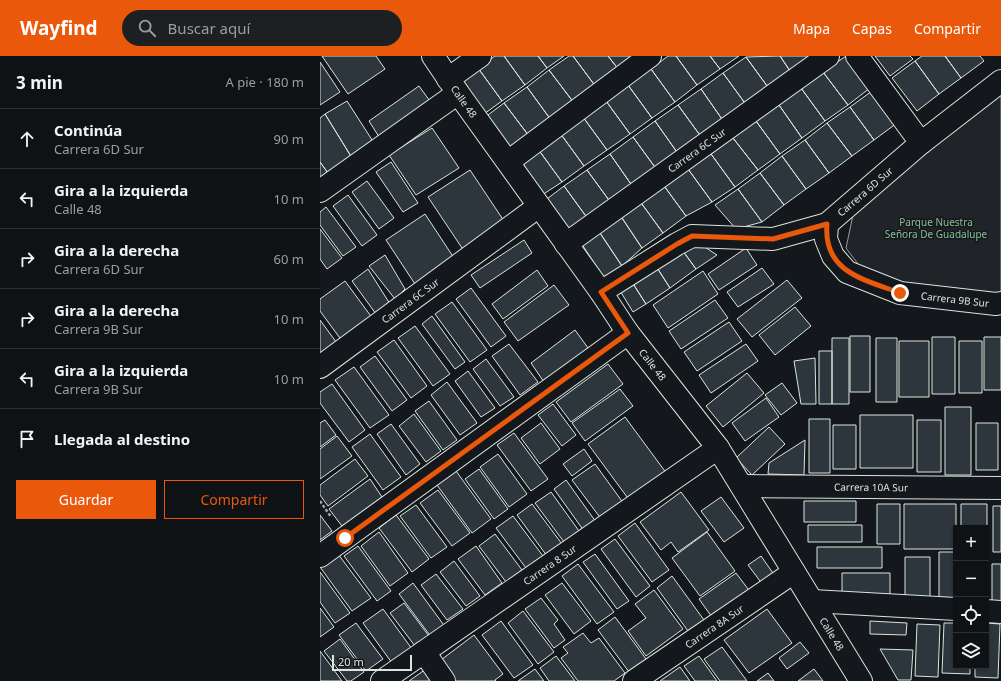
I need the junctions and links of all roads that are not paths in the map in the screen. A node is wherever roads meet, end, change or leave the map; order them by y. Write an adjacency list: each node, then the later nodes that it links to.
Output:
1 (433, 56): 7 (street, Calle 48)
2 (480, 56): 7 (street)
3 (650, 56): 9 (street)
4 (828, 56): 13 (street, Carrera 6C Sur)
5 (858, 56): 8 (street)
6 (1001, 81): 8 (street, Carrera 6D Sur)
7 (453, 86): 9 (street, Calle 48); 10 (street)
8 (921, 143): 12 (street, Carrera 6D Sur)
9 (508, 162): 11 (street, Calle 48)
10 (320, 191)
11 (539, 206): 13 (street, Calle 48); 17 (street, Carrera 6C Sur)
12 (827, 224): 14 (street, Carrera 6D Sur); 15 (street, Carrera 9B Sur)
13 (566, 244): 14 (street, Calle 48)
14 (601, 292): 16 (street, Calle 48)
15 (1001, 302)
16 (628, 333): 18 (street, Calle 48); 21 (street)
17 (320, 367)
18 (718, 448): 19 (street, Calle 48); 27 (street, Carrera 8 Sur)
19 (742, 486): 20 (street, Carrera 10A Sur); 22 (street, Calle 48)
20 (1001, 488)
21 (320, 556)
22 (794, 572): 23 (street, Calle 48); 30 (street, Carrera 8A Sur)
23 (812, 601): 24 (street); 31 (street, Calle 48)
24 (953, 610)
25 (989, 611): 26 (street)
26 (1001, 612)
27 (424, 652): 28 (street, Carrera 8 Sur); 29 (street)
28 (382, 681)
29 (444, 681)
30 (634, 681)
31 (861, 681)

